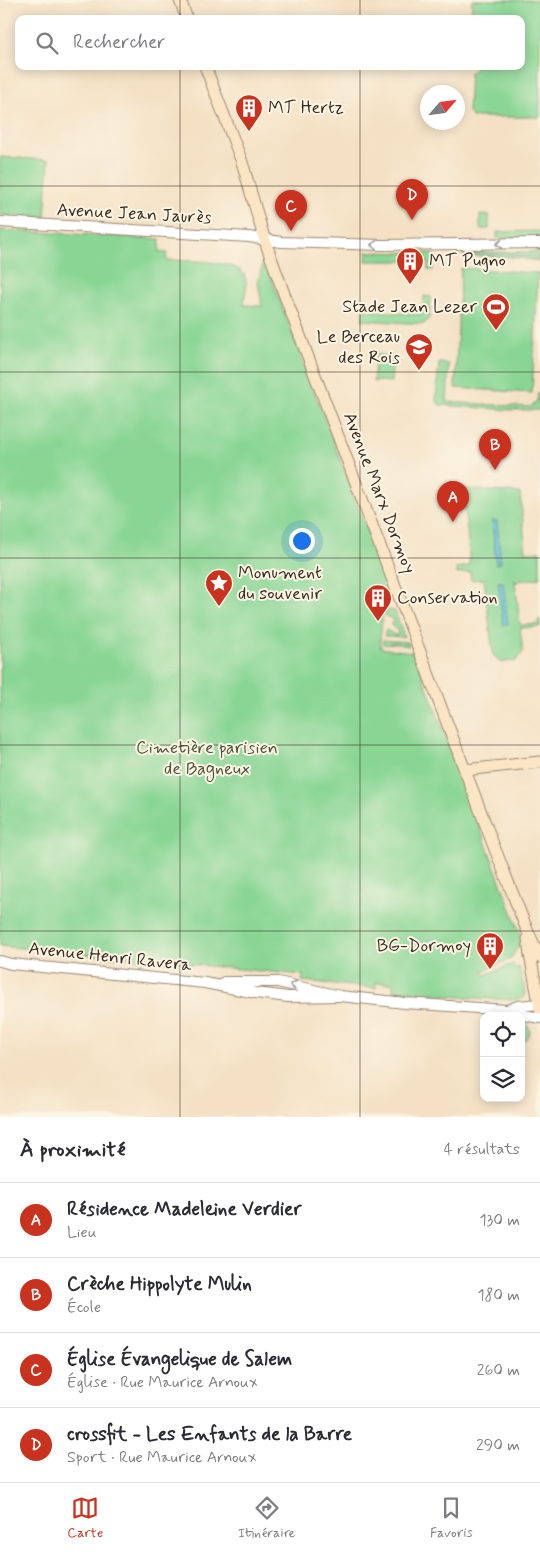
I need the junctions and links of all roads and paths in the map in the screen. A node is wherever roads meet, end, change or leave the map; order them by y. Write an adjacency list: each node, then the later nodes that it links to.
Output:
1 (180, 0): 2 (main road)
2 (186, 15)
3 (208, 70): 5 (main road, Avenue Marx Dormoy)
4 (0, 222): 5 (street, Avenue Jean Jaurès)
5 (265, 241): 6 (street, Avenue Jean Jaurès, one-way to 5); 8 (main road, Avenue Marx Dormoy)
6 (540, 243)
7 (540, 762): 8 (main road)
8 (465, 770): 9 (main road, Avenue Marx Dormoy)
9 (527, 930): 10 (main road, Avenue Marx Dormoy); 12 (main road, Avenue Marx Dormoy)
10 (540, 957)
11 (0, 963): 13 (street, Avenue Henri Ravera)
12 (540, 1005): 13 (street, Avenue Henri Ravera)
13 (507, 1010): 14 (street, Avenue Henri Ravera)
14 (540, 1018)

